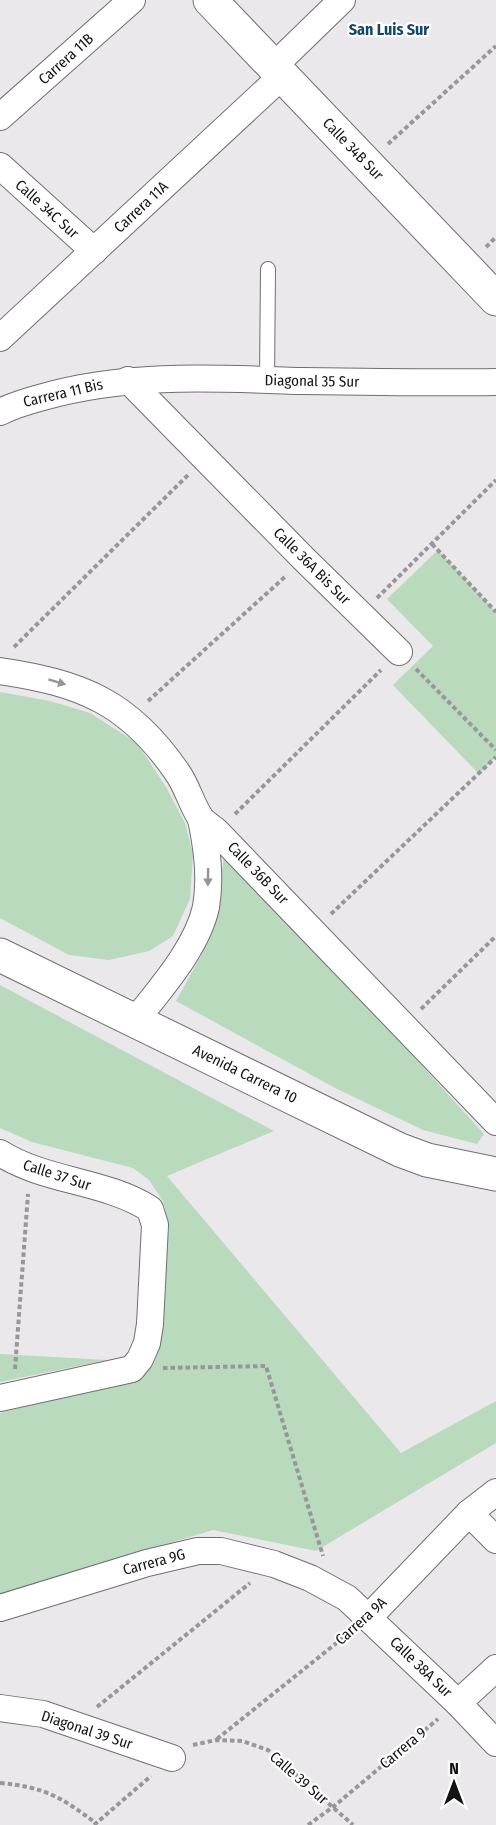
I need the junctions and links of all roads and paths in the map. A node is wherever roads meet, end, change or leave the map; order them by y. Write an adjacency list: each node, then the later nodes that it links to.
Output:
1 (132, 0): 6 (street, Carrera 11B)
2 (210, 0): 5 (main road, Calle 34B Sur)
3 (342, 0): 5 (street, Carrera 11A)
4 (496, 46): 7 (path)
5 (278, 71): 7 (main road, Calle 34B Sur); 9 (street, Carrera 11A)
6 (0, 117)
7 (366, 163): 11 (main road, Calle 34B Sur)
8 (0, 166): 9 (street, Calle 34C Sur)
9 (94, 251): 12 (street, Carrera 11A)
10 (268, 269): 14 (lane)
11 (496, 299)
12 (0, 338)
13 (128, 380): 14 (street, Diagonal 35 Sur); 16 (street, Carrera 11 Bis); 17 (street, Calle 36A Bis Sur)
14 (267, 380): 15 (street, Diagonal 35 Sur)
15 (496, 382)
16 (0, 412)
17 (206, 458): 20 (street, Calle 36A Bis Sur); 24 (path)
18 (496, 480): 19 (path)
19 (432, 544): 21 (path); 22 (path)
20 (304, 559): 22 (street, Calle 36A Bis Sur); 25 (path)
21 (496, 612)
22 (360, 614): 23 (street, Calle 36A Bis Sur)
23 (399, 652): 26 (path); 28 (path)
24 (4, 662): 25 (street, Calle 36B Sur, one-way to 25)
25 (130, 718): 28 (street, Calle 36B Sur)
26 (496, 750)
27 (496, 758): 29 (path)
28 (209, 825): 29 (street, Calle 36B Sur); 32 (street, one-way to 32)
29 (314, 931): 33 (street, Calle 36B Sur)
30 (496, 936): 33 (path)
31 (0, 955): 32 (main road, Avenida Carrera 10)
32 (135, 1021): 37 (main road, Avenida Carrera 10)
33 (403, 1027): 34 (street, Calle 36B Sur)
34 (496, 1122)
35 (0, 1153): 36 (street, Calle 37 Sur)
36 (30, 1169): 38 (street, Calle 37 Sur); 39 (path)
37 (496, 1174)
38 (132, 1369): 39 (street); 45 (path)
39 (6, 1396)
40 (496, 1492): 41 (street, Carrera 9A)
41 (469, 1513): 42 (street); 47 (street, Carrera 9A)
42 (496, 1540)
43 (274, 1564): 44 (street, Carrera 9G); 46 (street, Carrera 9G); 51 (path)
44 (310, 1578): 45 (street, Calle 38A Sur)
45 (347, 1598): 47 (street, Calle 38A Sur)
46 (0, 1608)
47 (369, 1617): 49 (street, Calle 38A Sur); 52 (path, Carrera 9A)
48 (496, 1668): 49 (street)
49 (458, 1703): 53 (street, Calle 38A Sur); 56 (path, Carrera 9)
50 (0, 1708): 51 (street, Diagonal 39 Sur)
51 (75, 1724): 54 (street, Diagonal 39 Sur)
52 (216, 1740): 54 (path, Calle 39 Sur); 56 (path, Calle 39 Sur)
53 (496, 1743)
54 (172, 1758): 57 (path)
55 (0, 1783): 57 (path)
56 (333, 1807): 58 (path, Carrera 9); 59 (path, Calle 39 Sur)
57 (96, 1825)
58 (308, 1825)
59 (353, 1825)

